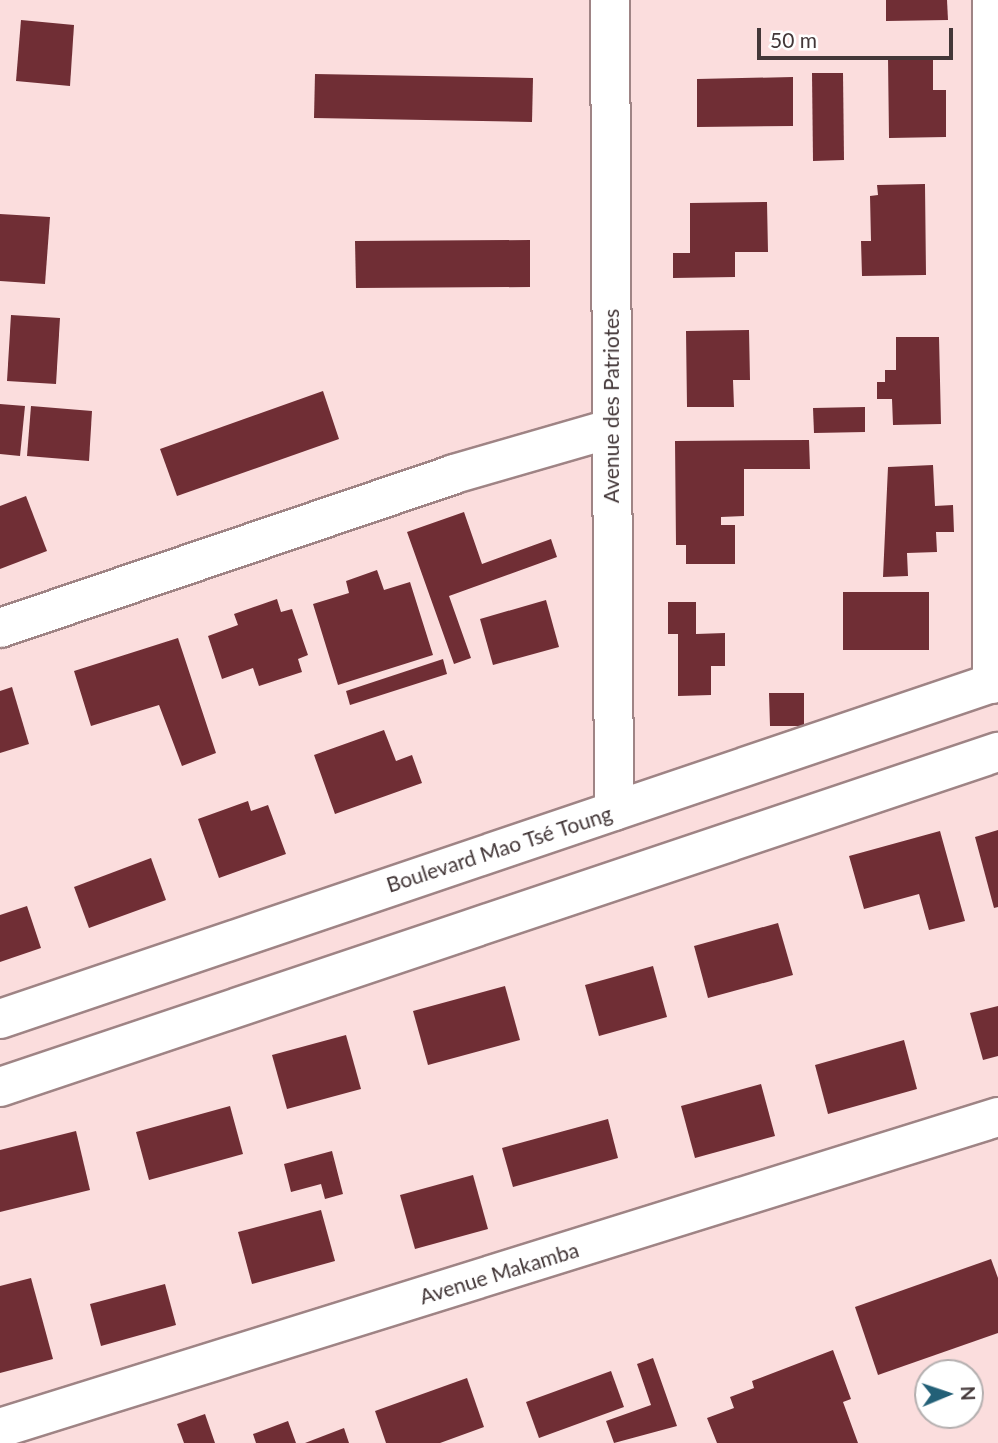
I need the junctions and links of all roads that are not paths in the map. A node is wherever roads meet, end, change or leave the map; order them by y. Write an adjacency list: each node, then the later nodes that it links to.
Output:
1 (610, 0): 3 (street, Avenue des Patriotes)
2 (992, 0): 5 (street)
3 (610, 429): 4 (street); 7 (street, Avenue des Patriotes)
4 (0, 628)
5 (995, 683): 7 (street, Boulevard Mao Tsé Toung)
6 (998, 752): 9 (street)
7 (614, 811): 8 (street, Boulevard Mao Tsé Toung)
8 (0, 1019)
9 (0, 1087)
10 (998, 1117): 11 (street, Avenue Makamba)
11 (0, 1428)

